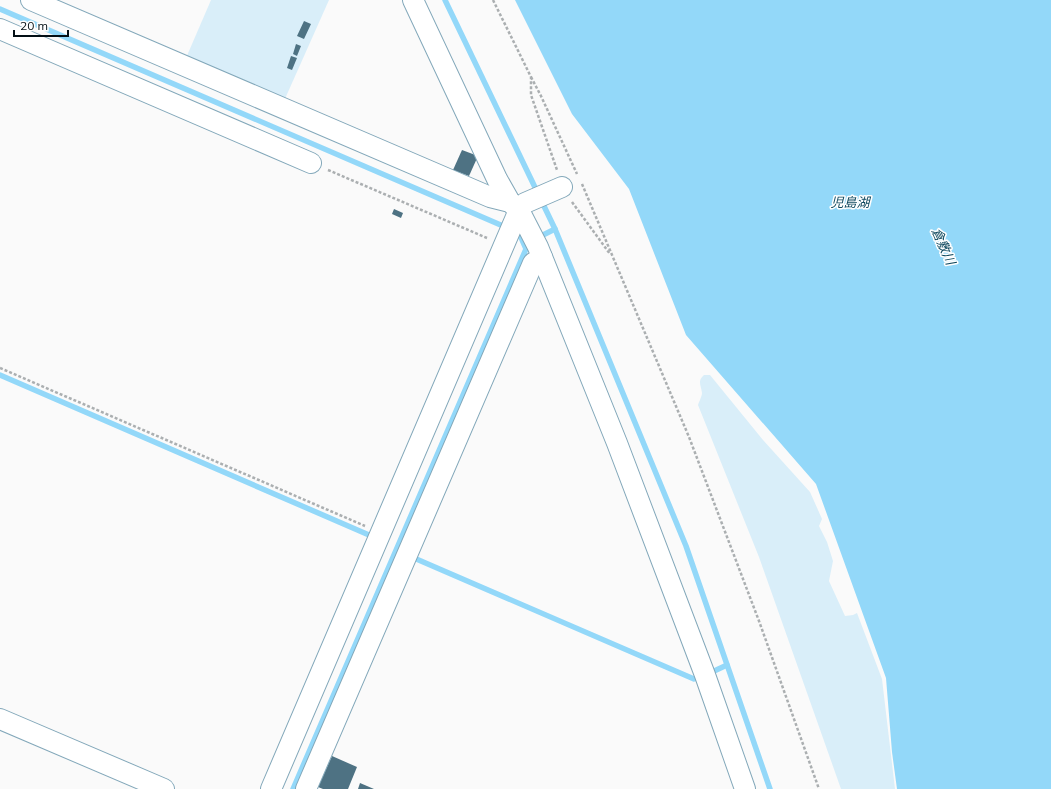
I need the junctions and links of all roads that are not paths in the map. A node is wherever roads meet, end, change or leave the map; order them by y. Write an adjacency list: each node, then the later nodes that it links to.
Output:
1 (31, 0): 6 (street)
2 (413, 0): 6 (street)
3 (0, 29): 4 (street)
4 (311, 163)
5 (569, 185): 6 (street)
6 (521, 228): 9 (street); 10 (street); 11 (street)
7 (0, 718): 8 (street)
8 (164, 789)
9 (271, 789)
10 (306, 789)
11 (744, 789)

